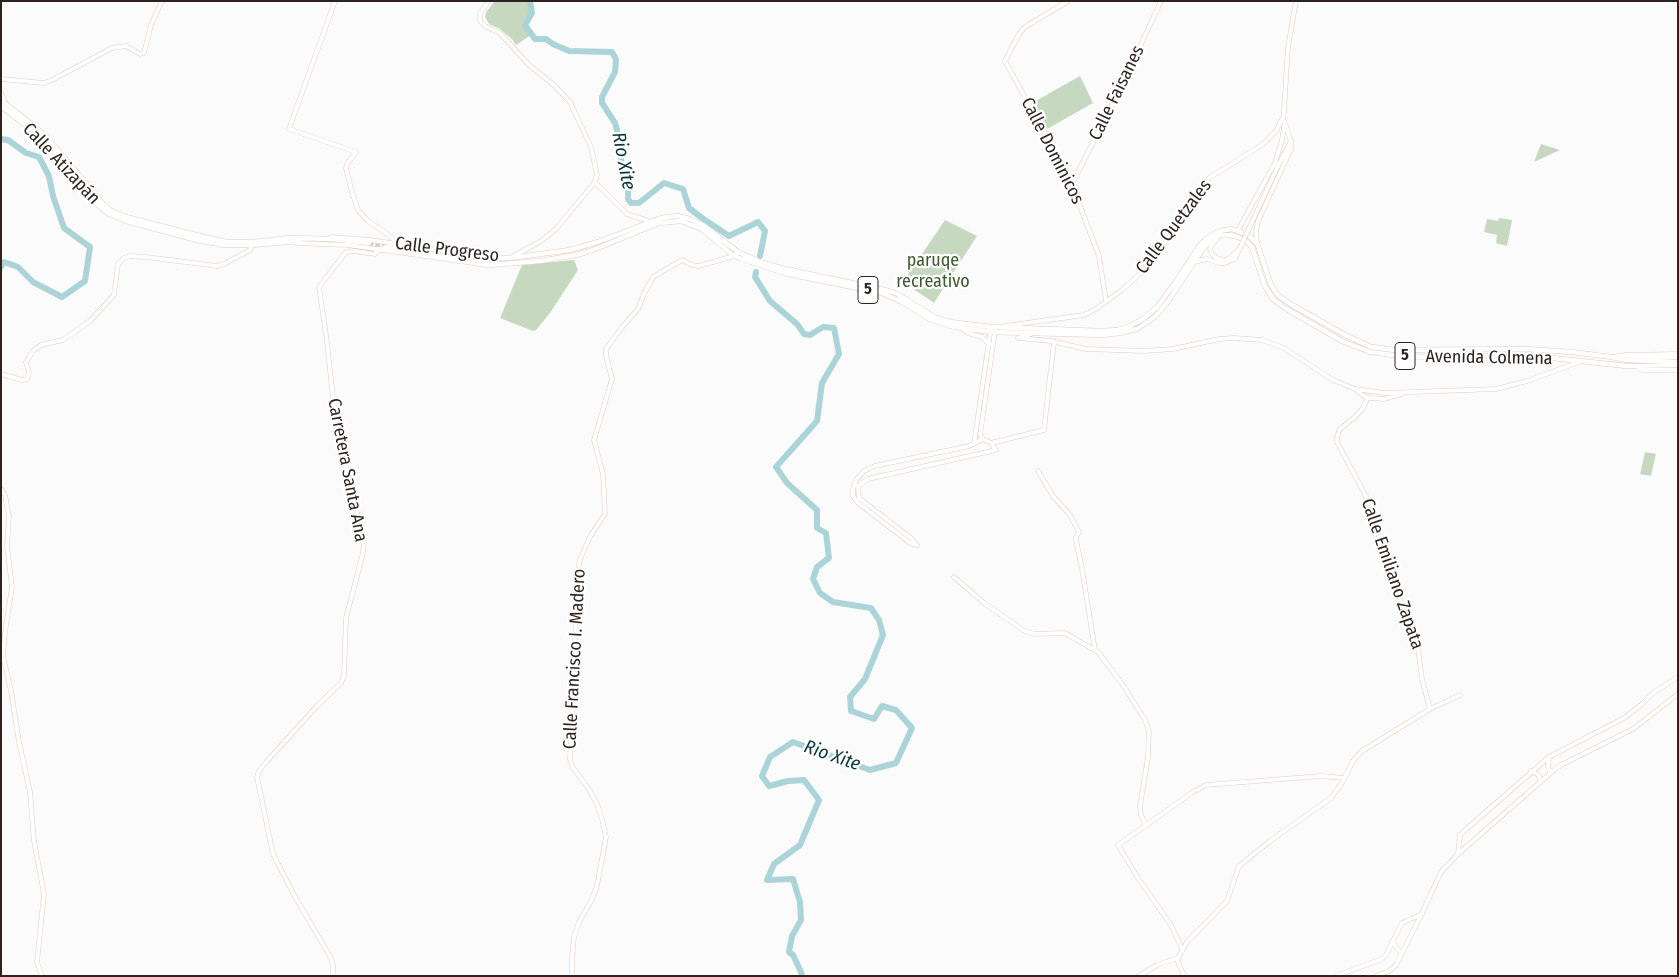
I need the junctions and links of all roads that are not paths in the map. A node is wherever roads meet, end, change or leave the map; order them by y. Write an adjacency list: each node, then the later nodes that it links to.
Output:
1 (162, 1): 7 (street)
2 (335, 1): 31 (street)
3 (489, 1): 17 (street)
4 (1068, 1): 18 (street, Calle Dominicos)
5 (1161, 1): 18 (street, Calle Faisanes)
6 (1296, 1): 10 (street)
7 (1, 79)
8 (1, 93): 9 (street)
9 (3, 104): 23 (main road, Calle Atizapán)
10 (1284, 118): 11 (street); 12 (street, Calle Quetzales)
11 (1285, 124): 13 (street); 15 (street)
12 (1276, 131): 13 (street); 40 (street, Calle Quetzales)
13 (1283, 133): 14 (street)
14 (1282, 140): 16 (street); 19 (street)
15 (1290, 140): 16 (street); 20 (street)
16 (1281, 160): 32 (street, bridge)
17 (596, 180): 21 (street); 38 (street)
18 (1072, 184): 40 (street, Calle Dominicos)
19 (1246, 217): 20 (street); 22 (street)
20 (1258, 221): 27 (street)
21 (649, 222): 36 (main road, Calle Progreso / 5); 38 (main road, Calle Progreso / 5)
22 (1238, 230): 27 (main road); 42 (main road, 5)
23 (178, 233): 25 (main road); 29 (main road)
24 (1225, 234): 32 (street); 39 (main road, 5); 48 (main road, Avenida Colmena / 5)
25 (290, 240): 26 (street, Calle Progreso / 5); 28 (main road); 29 (main road); 33 (street)
26 (375, 241): 30 (street, Calle Progreso / 5); 33 (street)
27 (1257, 243): 47 (main road, Avenida Colmena / 5)
28 (370, 244)
29 (252, 245): 53 (street)
30 (406, 247): 31 (street, Calle Progreso / 5); 33 (street)
31 (414, 248): 34 (street); 35 (street); 37 (street, Calle Progreso / 5)
32 (1240, 248): 39 (street)
33 (380, 249): 34 (street, Calle Progreso); 81 (street, Carretera Santa Ana)
34 (409, 253): 35 (street, Calle Progreso)
35 (421, 253): 36 (main road, Calle Progreso / 5); 37 (main road)
36 (736, 254): 41 (main road, 5); 42 (main road, 5); 82 (street, Calle Francisco I. Madero)
37 (490, 258): 38 (main road, Calle Progreso / 5)
38 (510, 258)
39 (1193, 262): 43 (main road, 5)
40 (1106, 302): 42 (street, Calle Quetzales)
41 (963, 329): 42 (main road, 5); 45 (street)
42 (995, 329): 43 (main road, 5); 45 (street); 57 (street)
43 (1034, 334): 44 (street)
44 (1054, 342): 54 (street); 58 (street)
45 (989, 344): 59 (street)
46 (1678, 356): 47 (street)
47 (1612, 357): 49 (main road, 5)
48 (1579, 362): 49 (main road, Avenida Colmena / 5); 55 (street)
49 (1627, 363): 50 (main road, 5); 51 (main road, 5)
50 (1678, 364): 51 (main road, 5)
51 (1636, 366): 52 (street)
52 (1678, 370)
53 (1, 374)
54 (1356, 389): 55 (street); 56 (street)
55 (1407, 391): 56 (street)
56 (1368, 398): 67 (street, Calle Emiliano Zapata)
57 (983, 439): 58 (street); 59 (street)
58 (991, 442): 59 (street)
59 (974, 444)
60 (1038, 471): 63 (street)
61 (1, 489): 80 (street)
62 (954, 577): 63 (street)
63 (1095, 650): 73 (street)
64 (1678, 677): 68 (street)
65 (1678, 694): 70 (street)
66 (1460, 695): 67 (street)
67 (1430, 708): 71 (street)
68 (1549, 757): 69 (street); 70 (street)
69 (1531, 772): 72 (street); 74 (street)
70 (1551, 773): 72 (street)
71 (1344, 778): 73 (street); 77 (street)
72 (1540, 782): 74 (street)
73 (1146, 825): 77 (street)
74 (1458, 854): 75 (street)
75 (1422, 913): 76 (street); 78 (street)
76 (1392, 942): 78 (street); 85 (street)
77 (1182, 949): 79 (street)
78 (1402, 954): 86 (street)
79 (1178, 958): 83 (street); 84 (street)
80 (42, 976)
81 (333, 976)
82 (572, 976)
83 (1140, 976)
84 (1184, 976)
85 (1336, 976)
86 (1376, 976)

